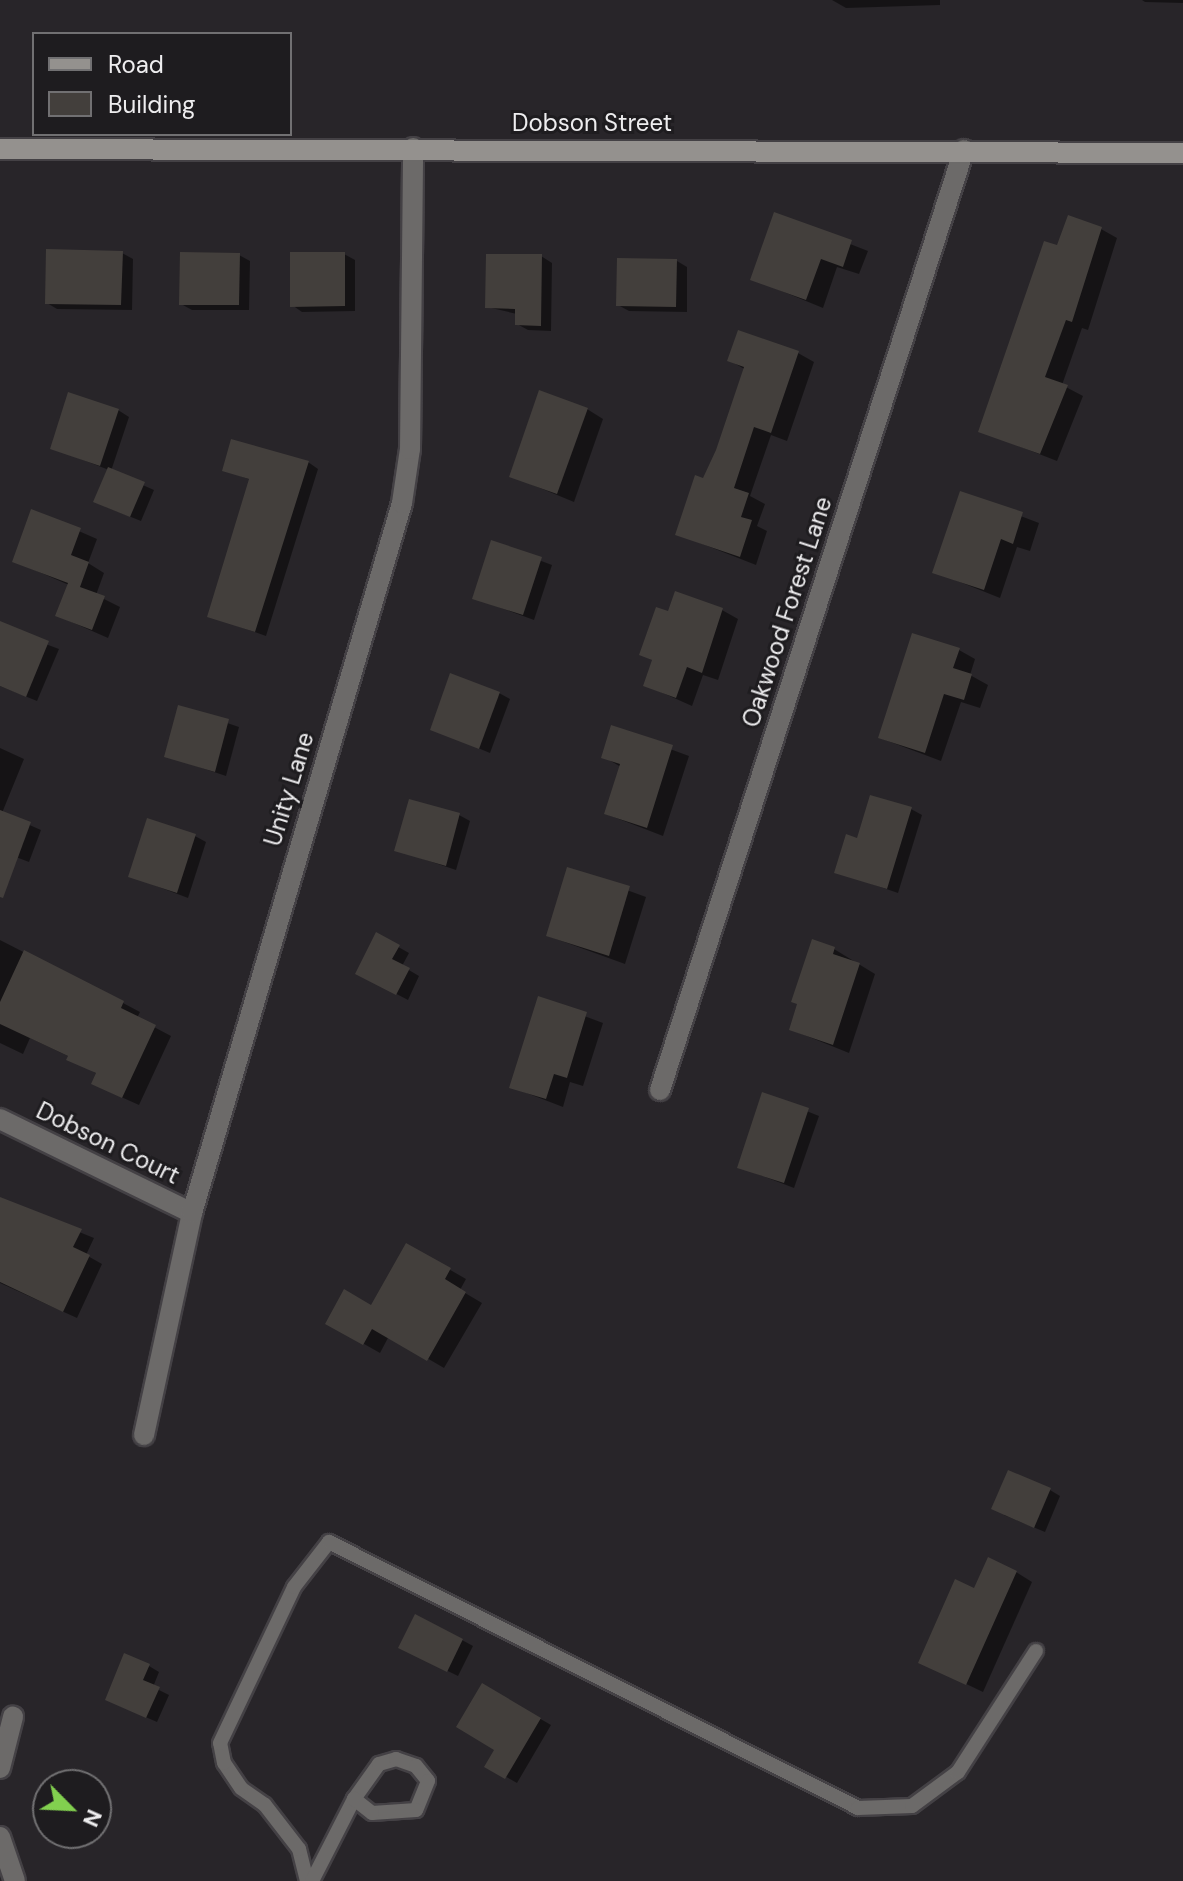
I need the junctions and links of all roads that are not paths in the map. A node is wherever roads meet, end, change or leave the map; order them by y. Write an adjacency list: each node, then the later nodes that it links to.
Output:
1 (413, 148): 2 (street, Dobson Street); 3 (street, Dobson Street); 7 (street, Unity Lane)
2 (0, 149)
3 (964, 150): 4 (street, Dobson Street); 5 (street, Oakwood Forest Lane)
4 (1183, 153)
5 (660, 1090)
6 (0, 1119): 7 (street, Dobson Court)
7 (192, 1213): 8 (street, Unity Lane)
8 (144, 1435)
9 (1036, 1651): 15 (lane)
10 (13, 1717): 11 (street)
11 (0, 1768)
12 (354, 1799): 12 (lane); 15 (lane)
13 (0, 1837): 14 (street)
14 (15, 1881)
15 (309, 1881)

